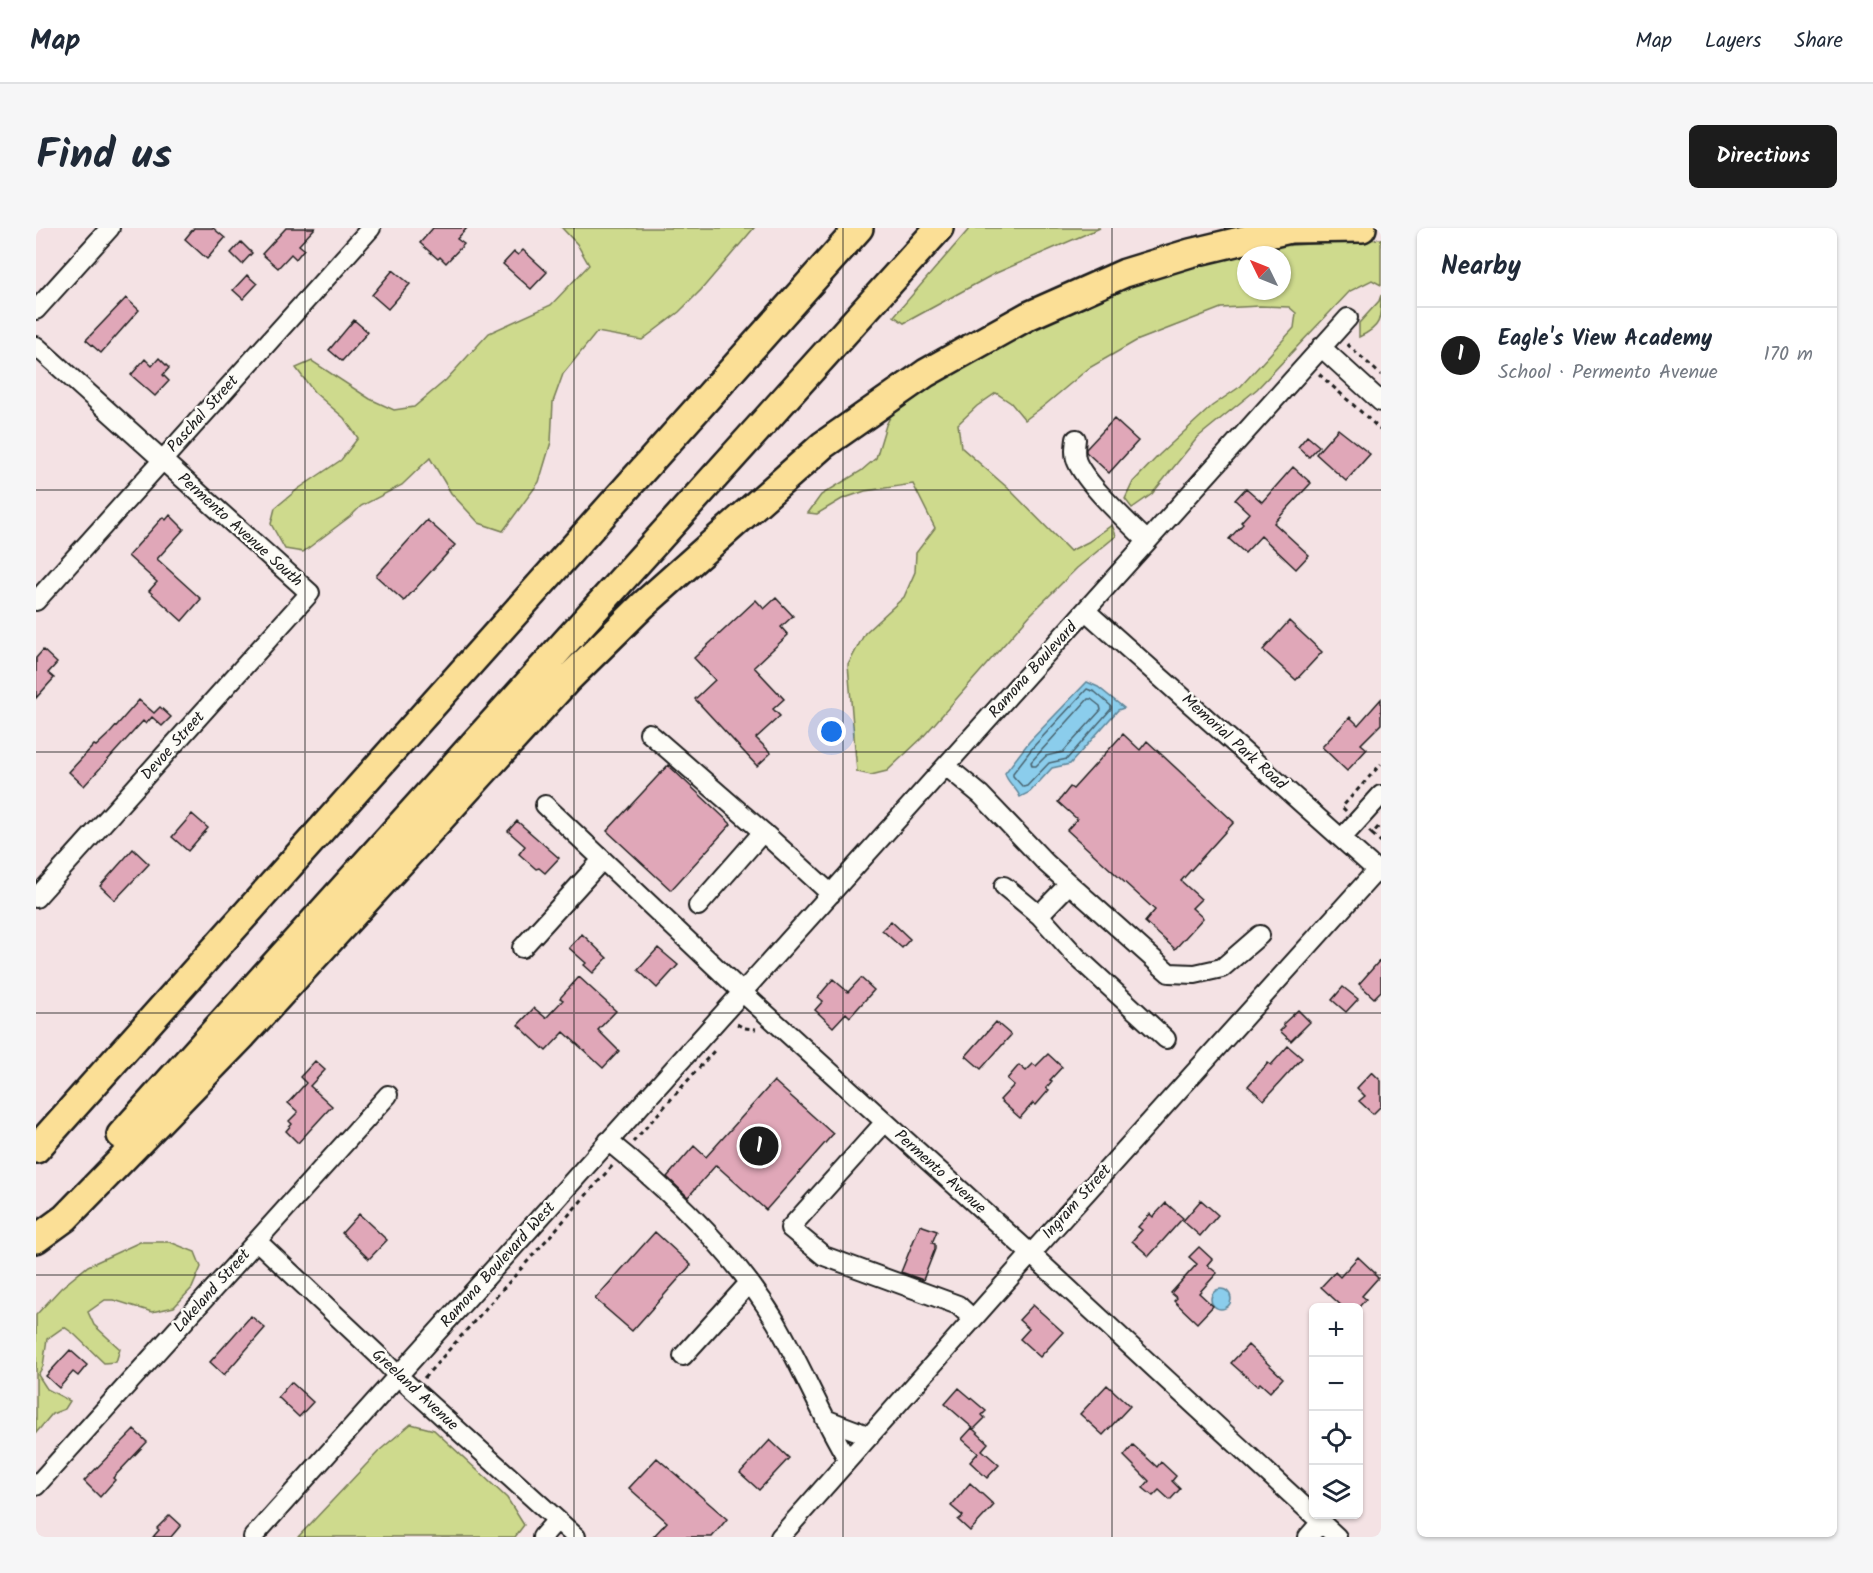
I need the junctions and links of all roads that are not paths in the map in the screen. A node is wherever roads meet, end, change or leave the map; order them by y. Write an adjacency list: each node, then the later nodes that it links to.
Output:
1 (110, 228): 8 (street)
2 (371, 228): 15 (street, Paschal Street)
3 (837, 228): 10 (highway)
4 (859, 228): 10 (highway)
5 (939, 228): 42 (highway)
6 (1362, 228): 7 (highway)
7 (1292, 229): 43 (highway)
8 (36, 310)
9 (1348, 318): 12 (street, Ramona Boulevard)
10 (768, 329): 41 (highway)
11 (36, 346): 15 (street, Permento Avenue South)
12 (1321, 347): 13 (street); 16 (street, Ramona Boulevard)
13 (1381, 402)
14 (1076, 439): 16 (street)
15 (161, 460): 17 (street, Permento Avenue South); 18 (street, Paschal Street)
16 (1147, 541): 19 (street, Ramona Boulevard)
17 (310, 593): 31 (street, Devoe Street)
18 (36, 601)
19 (1086, 611): 21 (street, Ramona Boulevard); 25 (street, Memorial Park Road)
20 (649, 733): 24 (street)
21 (946, 766): 28 (street); 30 (street, Ramona Boulevard)
22 (1381, 795): 25 (street)
23 (545, 805): 26 (street, Permento Avenue)
24 (764, 832): 30 (street); 32 (street)
25 (1342, 838): 27 (street, Memorial Park Road)
26 (602, 860): 35 (street); 36 (street, Permento Avenue)
27 (1379, 872): 45 (street, Ingram Street)
28 (1069, 884): 33 (street); 34 (street)
29 (1004, 886): 33 (street)
30 (831, 894): 36 (street, Ramona Boulevard)
31 (36, 898)
32 (698, 906)
33 (1039, 915): 37 (street)
34 (1260, 934)
35 (522, 948)
36 (742, 992): 39 (street, Permento Avenue); 40 (street, Ramona Boulevard West)
37 (1166, 1039)
38 (388, 1095): 44 (street, Lakeland Street)
39 (885, 1122): 45 (street, Permento Avenue); 47 (street)
40 (608, 1141): 46 (street); 49 (street, Ramona Boulevard West)
41 (36, 1149)
42 (36, 1229)
43 (36, 1239)
44 (257, 1241): 49 (street, Greeland Avenue); 53 (street, Lakeland Street)
45 (1031, 1254): 47 (street, Ingram Street); 55 (street, Permento Avenue)
46 (749, 1284): 48 (street); 50 (street)
47 (973, 1319): 51 (street, Ingram Street)
48 (683, 1356)
49 (398, 1376): 54 (street, Greeland Avenue); 56 (street, Ramona Boulevard West)
50 (825, 1419): 51 (street); 52 (street)
51 (870, 1436): 52 (street, Ingram Street)
52 (848, 1460): 59 (street, Ingram Street)
53 (36, 1486)
54 (556, 1520): 57 (street); 58 (street, Greeland Avenue)
55 (1321, 1522): 60 (street); 61 (street, Permento Avenue)
56 (253, 1537)
57 (542, 1537)
58 (576, 1537)
59 (780, 1537)
60 (1308, 1537)
61 (1337, 1537)

